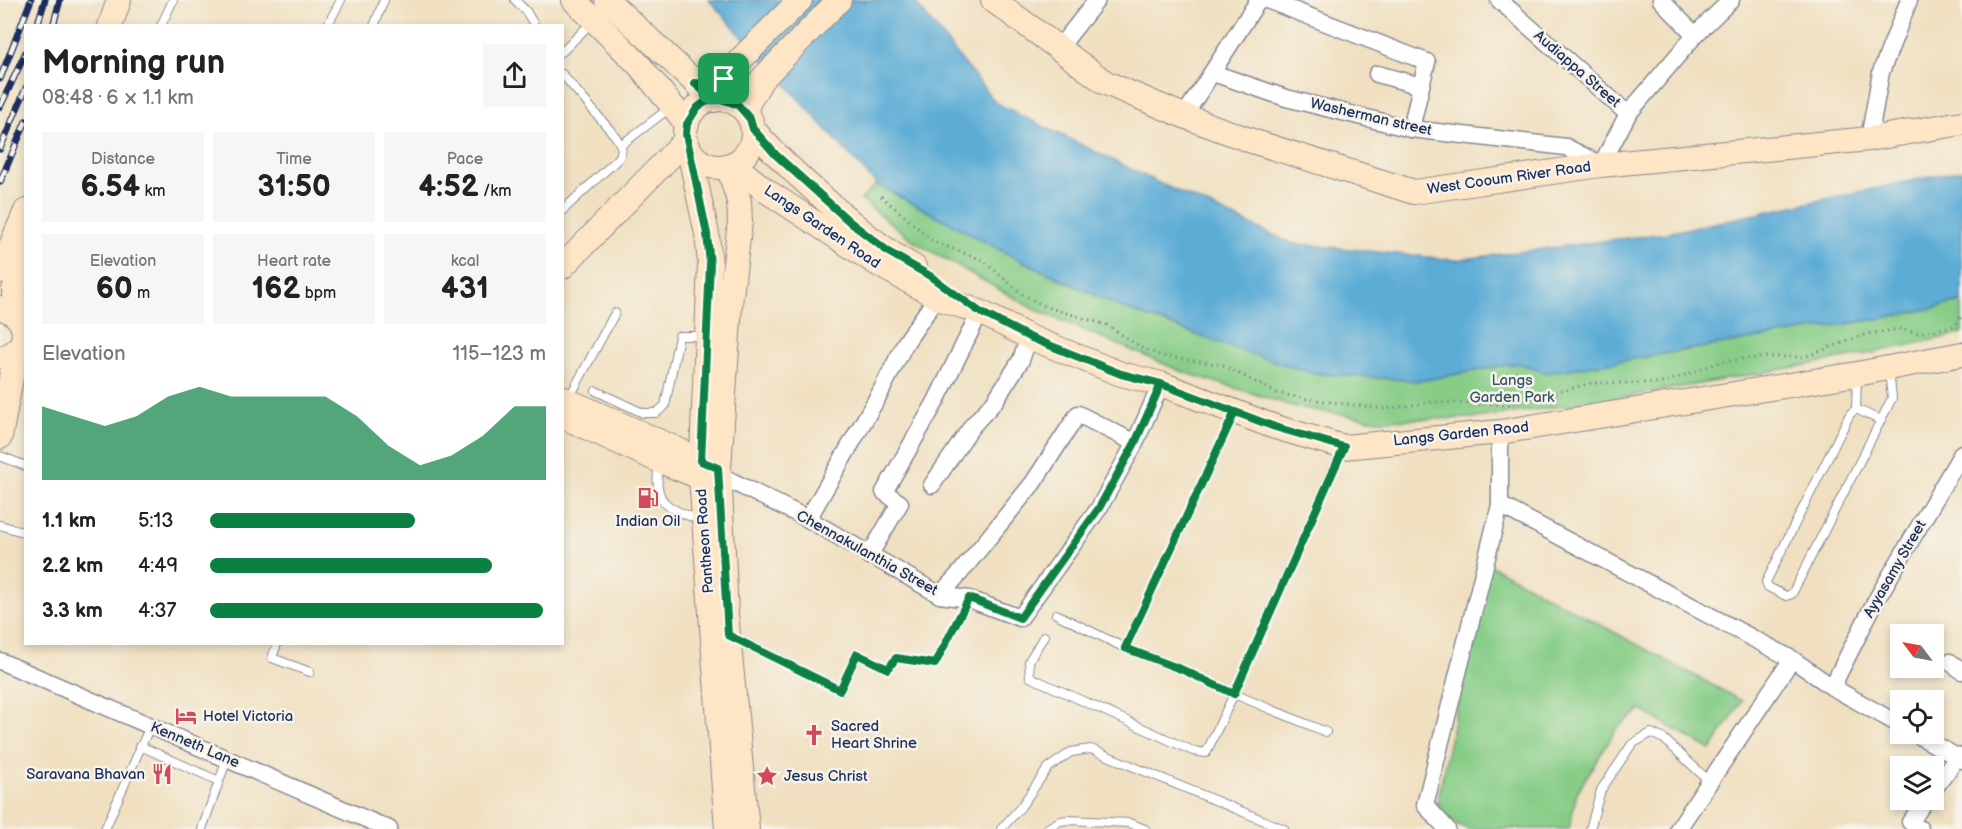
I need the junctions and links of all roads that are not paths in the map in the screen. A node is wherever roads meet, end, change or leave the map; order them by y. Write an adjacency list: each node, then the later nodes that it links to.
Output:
1 (105, 0): 19 (main road)
2 (119, 0): 20 (main road)
3 (173, 0): 21 (lane)
4 (341, 0): 22 (lane)
5 (384, 0): 23 (lane)
6 (515, 0): 24 (lane)
7 (574, 0): 18 (main road)
8 (800, 0): 32 (main road)
9 (839, 0): 35 (main road)
10 (993, 0): 26 (main road, West Cooum River Road)
11 (1097, 0): 26 (street)
12 (1261, 0): 28 (street)
13 (1268, 0): 31 (street)
14 (1499, 0): 33 (street, Audiappa Street)
15 (1660, 0): 25 (street)
16 (1731, 0): 25 (street)
17 (1909, 0): 39 (street)
18 (600, 10): 27 (lane); 32 (main road); 37 (main road)
19 (97, 24)
20 (111, 24)
21 (162, 24)
22 (328, 24)
23 (375, 24)
24 (534, 24)
25 (1695, 35): 33 (street)
26 (1059, 48): 34 (main road, West Cooum River Road)
27 (564, 50)
28 (1213, 73): 34 (street); 38 (street, Washerman street)
29 (1377, 74): 31 (street)
30 (564, 76): 40 (lane)
31 (1421, 86): 38 (street)
32 (718, 93): 35 (main road); 37 (main road)
33 (1628, 114): 42 (street)
34 (1184, 116): 42 (main road, West Cooum River Road)
35 (748, 119): 41 (main road); 52 (main road, Langs Garden Road)
36 (1961, 122): 39 (main road, West Cooum River Road)
37 (684, 129): 40 (lane); 41 (main road); 48 (main road); 51 (main road, Pantheon Road)
38 (1411, 129): 42 (street, Washerman street)
39 (1869, 139): 42 (main road, West Cooum River Road)
40 (621, 145): 44 (lane)
41 (731, 165): 43 (main road, Langs Garden Road); 46 (main road, Pantheon Road)
42 (1601, 165)
43 (777, 199): 46 (main road); 50 (main road, Langs Garden Road)
44 (564, 209)
45 (24, 216): 49 (main road)
46 (740, 219): 51 (main road, Pantheon Road)
47 (24, 254): 54 (main road)
48 (565, 259)
49 (0, 271)
50 (937, 297): 52 (main road, Langs Garden Road); 77 (street)
51 (719, 310): 55 (main road, Pantheon Road); 74 (main road, Pantheon Road)
52 (980, 312): 56 (main road, Langs Garden Road); 81 (street)
53 (615, 313): 62 (lane)
54 (16, 331): 67 (main road)
55 (707, 336): 61 (lane); 74 (main road, Pantheon Road)
56 (1029, 337): 60 (main road, Langs Garden Road); 75 (street)
57 (1962, 354): 58 (main road, Langs Garden Road)
58 (1888, 368): 59 (main road, Langs Garden Road); 65 (lane)
59 (1857, 374): 63 (lane); 66 (main road, Langs Garden Road)
60 (1161, 384): 64 (main road, Langs Garden Road); 68 (street)
61 (596, 391)
62 (564, 405): 72 (main road); 74 (main road)
63 (1856, 409): 65 (lane); 65 (lane)
64 (1235, 412): 69 (main road, Langs Garden Road); 88 (lane)
65 (1880, 420)
66 (1500, 432): 69 (main road, Langs Garden Road); 76 (street)
67 (0, 437)
68 (1135, 443): 82 (street); 83 (street, Chennakulanthia Street)
69 (1344, 447): 93 (lane)
70 (1962, 453): 92 (street, Ayyasamy Street)
71 (0, 456): 73 (lane)
72 (660, 461): 74 (main road); 78 (lane)
73 (24, 465)
74 (712, 474): 77 (street, Chennakulanthia Street); 78 (main road, Pantheon Road); 85 (main road, Pantheon Road)
75 (933, 485)
76 (1500, 505): 89 (street); 113 (street)
77 (808, 519): 81 (street, Chennakulanthia Street)
78 (704, 521): 107 (main road, Pantheon Road)
79 (0, 525): 80 (lane)
80 (24, 532)
81 (869, 556): 82 (street, Chennakulanthia Street)
82 (939, 595): 83 (street, Chennakulanthia Street)
83 (969, 598): 85 (lane)
84 (1056, 614): 88 (lane)
85 (728, 635): 108 (main road, Pantheon Road)
86 (1044, 636): 93 (lane)
87 (277, 645): 91 (lane)
88 (1125, 648): 93 (lane)
89 (1792, 659): 92 (street); 115 (street)
90 (0, 661): 95 (street, Kenneth Lane)
91 (310, 672)
92 (1832, 687): 94 (street)
93 (1234, 694): 96 (lane)
94 (1890, 719)
95 (150, 726): 98 (lane); 100 (street, Kenneth Lane)
96 (1326, 732)
97 (1934, 744): 99 (street)
98 (141, 746): 102 (lane); 105 (lane)
99 (1960, 758): 101 (street)
100 (227, 759): 102 (lane); 104 (street, Kenneth Lane)
101 (1944, 777)
102 (219, 781): 106 (lane)
103 (1919, 810): 116 (street)
104 (382, 828)
105 (105, 829)
106 (202, 829)
107 (727, 829)
108 (747, 829)
109 (1001, 829): 112 (lane)
110 (1046, 829): 111 (lane)
111 (1145, 829)
112 (1284, 829)
113 (1447, 829)
114 (1590, 829): 115 (lane)
115 (1676, 829)
116 (1920, 829)

